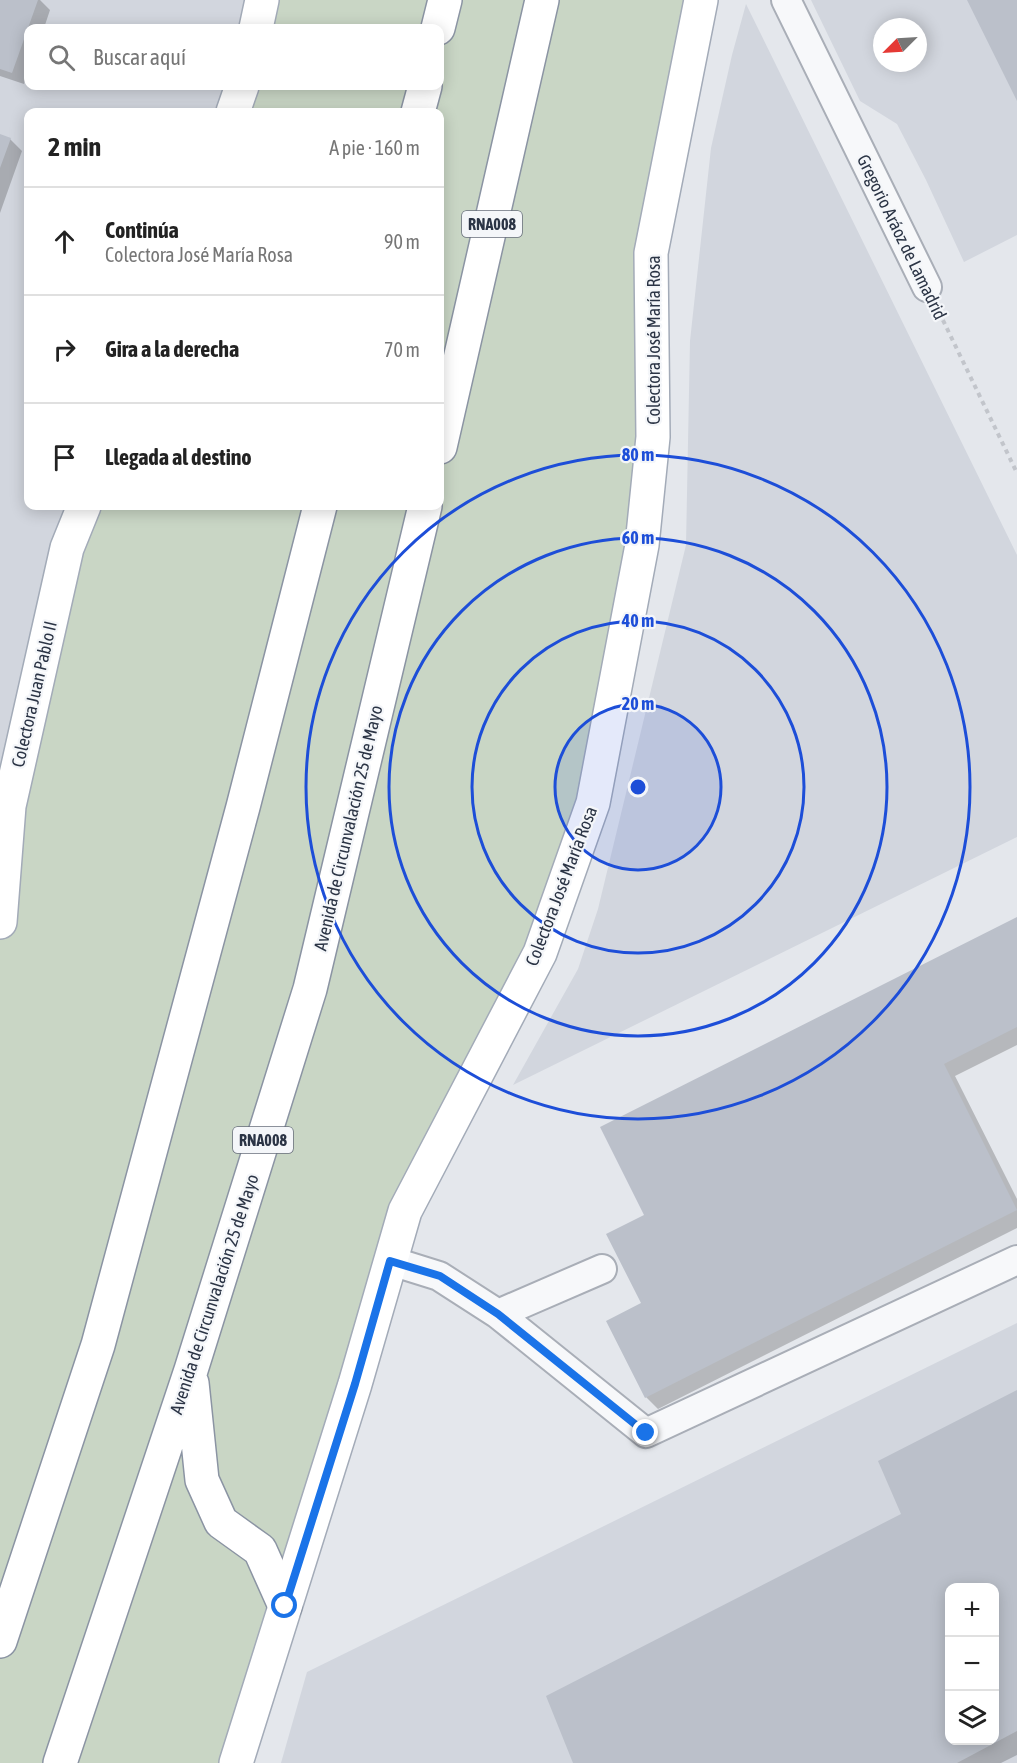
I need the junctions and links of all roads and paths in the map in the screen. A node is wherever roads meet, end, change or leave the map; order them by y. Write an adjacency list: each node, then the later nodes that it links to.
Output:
1 (262, 0): 6 (main road)
2 (445, 0): 7 (main road)
3 (542, 0): 13 (main road, RNA008)
4 (701, 0): 20 (main road, Colectora José María Rosa)
5 (786, 0): 12 (lane, Gregorio Aráoz de Lamadrid)
6 (257, 24)
7 (439, 24)
8 (241, 90): 10 (main road)
9 (424, 90): 11 (main road)
10 (234, 108)
11 (419, 108)
12 (927, 287): 14 (path, Gregorio Aráoz de Lamadrid)
13 (444, 429)
14 (1017, 473)
15 (82, 510): 18 (main road, Colectora Juan Pablo II)
16 (319, 510): 25 (main road)
17 (424, 510): 23 (main road, Avenida de Circunvalación 25 de Mayo / RNA008)
18 (0, 922)
19 (1017, 1260): 22 (lane)
20 (390, 1261): 22 (lane); 24 (main road, Colectora José María Rosa)
21 (602, 1269): 22 (lane)
22 (498, 1314)
23 (191, 1370): 24 (main road); 26 (main road, Avenida de Circunvalación 25 de Mayo / RNA008)
24 (285, 1606): 27 (main road, Colectora José María Rosa)
25 (0, 1641)
26 (60, 1763)
27 (236, 1763)

